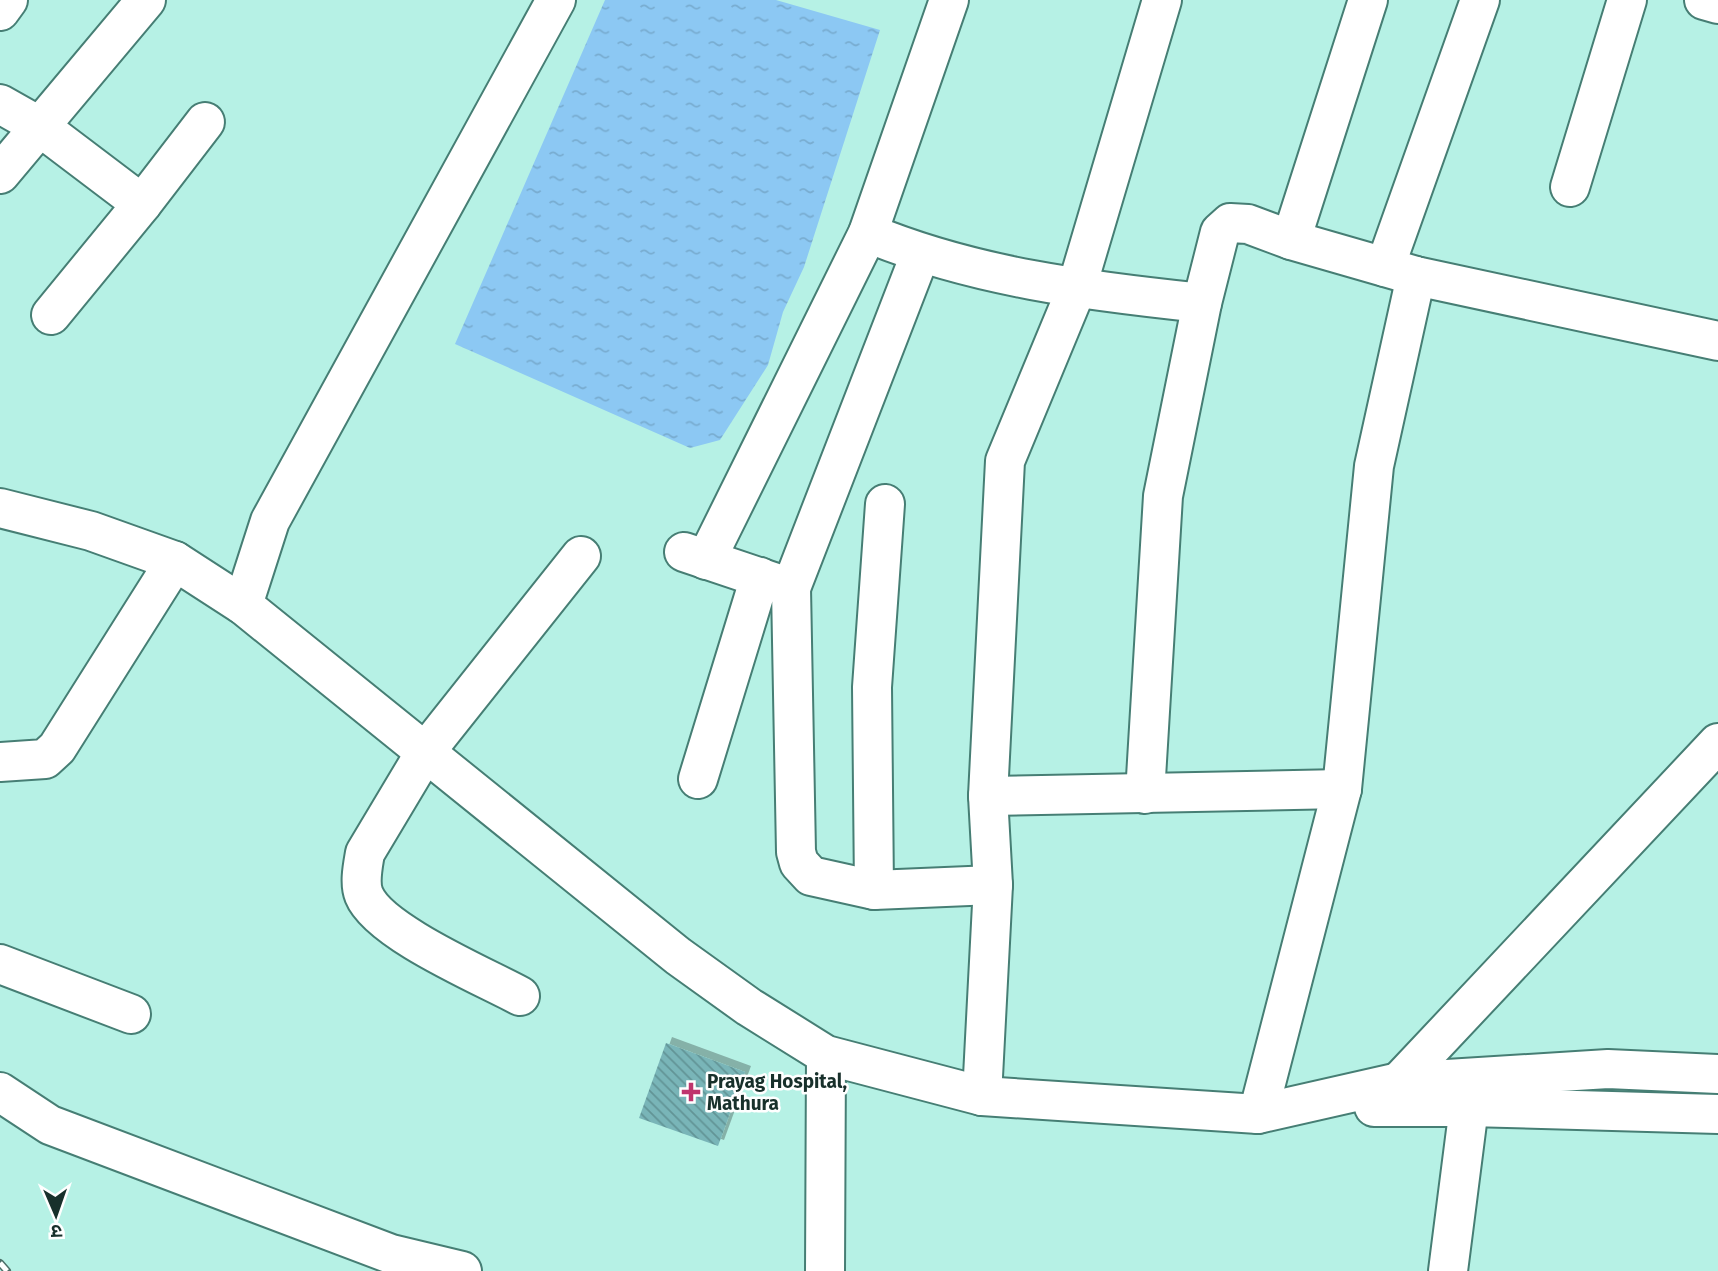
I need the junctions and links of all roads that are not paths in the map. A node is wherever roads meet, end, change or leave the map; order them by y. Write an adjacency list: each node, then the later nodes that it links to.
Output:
1 (8, 0): 11 (street)
2 (146, 0): 14 (street)
3 (556, 0): 31 (street)
4 (950, 0): 18 (street)
5 (1163, 0): 22 (street)
6 (1368, 0): 19 (street)
7 (1480, 0): 21 (street)
8 (1628, 0): 16 (street)
9 (1704, 0): 10 (street)
10 (1718, 5)
11 (0, 11)
12 (0, 104): 14 (street)
13 (205, 122): 17 (street)
14 (39, 126): 15 (street); 17 (street)
15 (0, 174)
16 (1570, 187)
17 (142, 204): 24 (street)
18 (868, 233): 20 (street); 30 (street)
19 (1291, 240): 21 (street); 23 (street)
20 (920, 255): 22 (street); 30 (street)
21 (1400, 272): 25 (street); 36 (street)
22 (1076, 290): 23 (street); 38 (street)
23 (1202, 303): 37 (street)
24 (51, 315)
25 (1718, 341)
26 (885, 505): 40 (street)
27 (0, 508): 29 (street)
28 (581, 555): 33 (street)
29 (175, 561): 31 (street); 34 (street)
30 (776, 583): 35 (street); 40 (street)
31 (243, 605): 33 (street)
32 (1718, 743): 47 (street)
33 (426, 751): 42 (street); 44 (street)
34 (0, 762)
35 (698, 779)
36 (1342, 789): 37 (street); 50 (street)
37 (1145, 794): 38 (street)
38 (988, 796): 39 (street)
39 (993, 885): 40 (street); 48 (street)
40 (874, 890)
41 (0, 964): 43 (street)
42 (520, 996)
43 (131, 1014)
44 (826, 1055): 48 (street); 53 (street)
45 (1718, 1074): 47 (street)
46 (0, 1092): 52 (street)
47 (1390, 1095): 49 (street); 50 (street)
48 (982, 1096): 50 (street)
49 (1469, 1107): 51 (street); 54 (street)
50 (1258, 1114)
51 (1718, 1114)
52 (462, 1271)
53 (825, 1271)
54 (1448, 1271)

